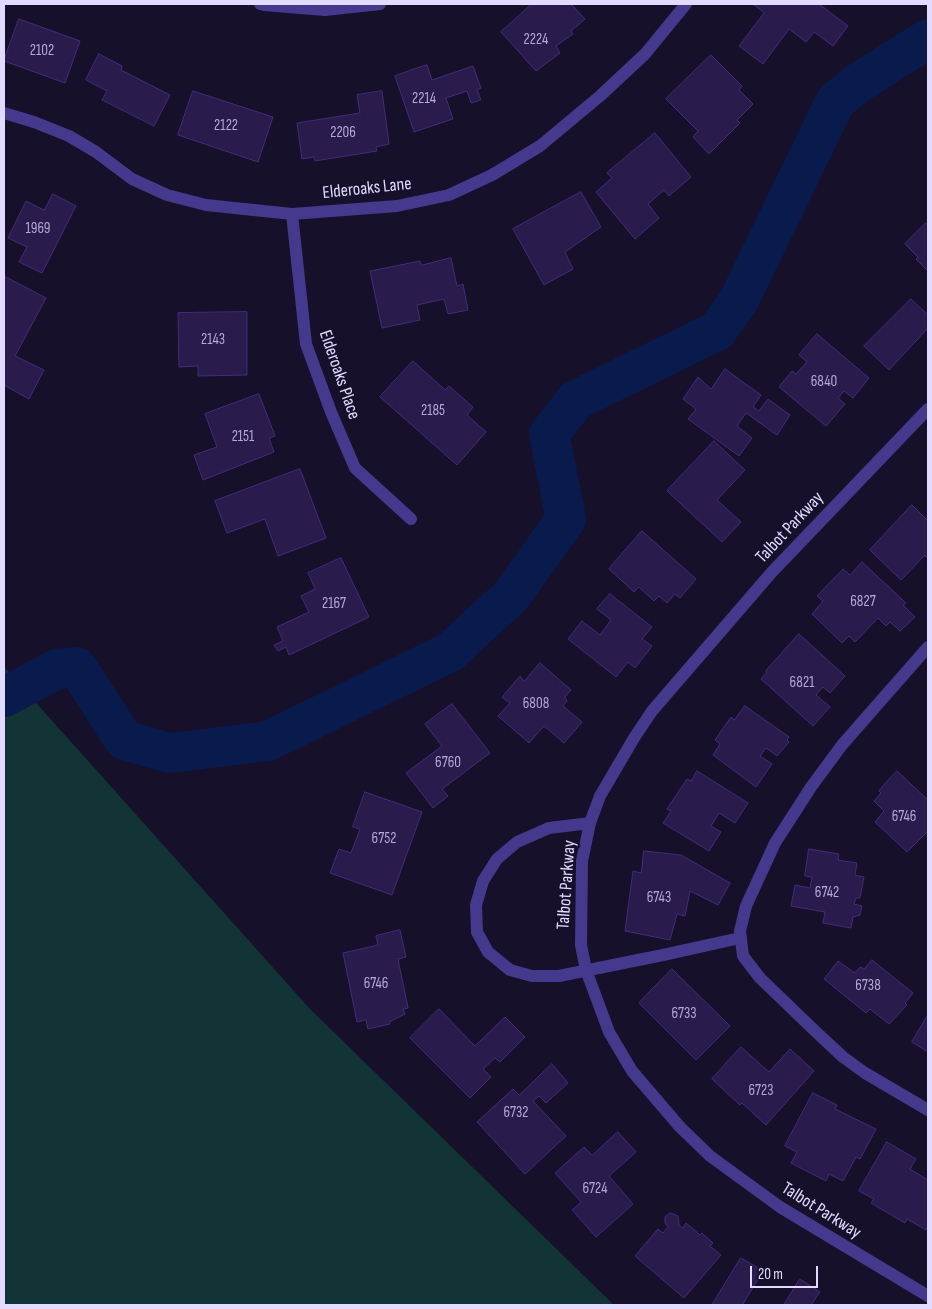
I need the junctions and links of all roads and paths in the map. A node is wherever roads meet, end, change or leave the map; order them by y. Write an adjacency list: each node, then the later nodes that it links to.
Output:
1 (260, 4): 2 (street)
2 (380, 4)
3 (686, 4): 5 (street, Elderoaks Lane)
4 (4, 113): 5 (street, Elderoaks Lane)
5 (292, 214): 7 (street, Elderoaks Place)
6 (928, 409): 9 (street, Talbot Parkway)
7 (412, 519)
8 (928, 647): 10 (street)
9 (590, 823): 11 (street, Talbot Parkway); 11 (street)
10 (740, 938): 11 (street); 12 (street)
11 (586, 970): 13 (street, Talbot Parkway)
12 (928, 1110)
13 (928, 1296)

